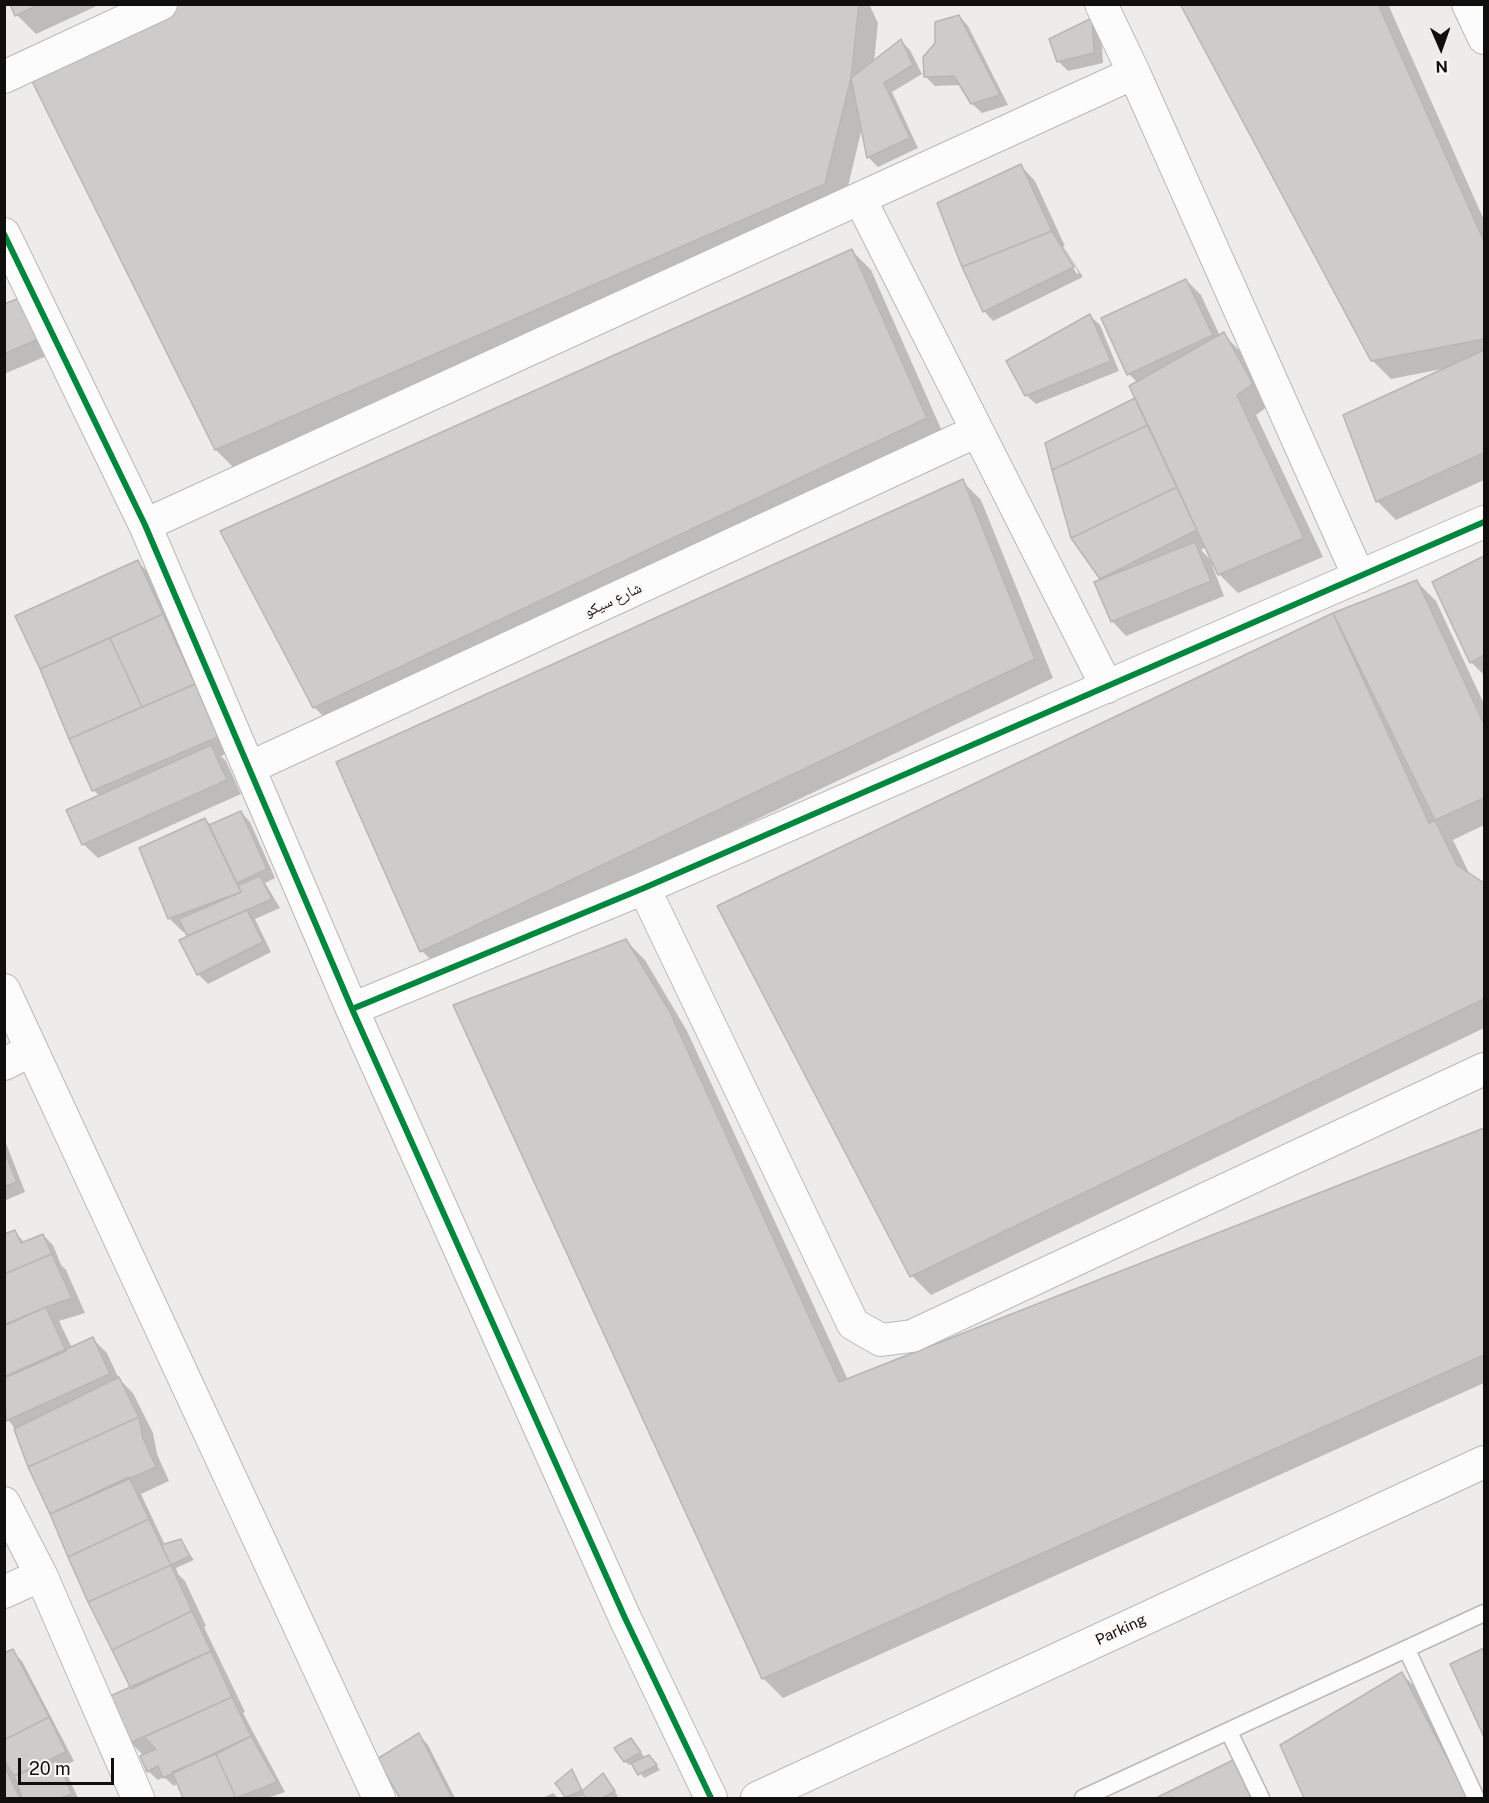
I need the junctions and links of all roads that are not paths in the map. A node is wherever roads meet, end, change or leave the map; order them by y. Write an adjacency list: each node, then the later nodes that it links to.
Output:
1 (161, 4): 6 (street)
2 (1101, 4): 5 (street)
3 (1468, 4): 4 (street)
4 (1485, 38)
5 (1134, 73): 7 (street); 13 (street)
6 (4, 77)
7 (860, 199): 10 (street); 12 (street)
8 (4, 234): 9 (street)
9 (13, 273): 12 (street)
10 (977, 431): 14 (street); 15 (street, شارع سيكو)
11 (1485, 522): 13 (street)
12 (145, 525): 15 (street)
13 (1359, 577): 14 (street)
14 (1107, 687): 16 (street)
15 (249, 768): 18 (street)
16 (644, 888): 18 (street); 21 (street)
17 (4, 990): 19 (street)
18 (352, 1010): 31 (street)
19 (32, 1050): 20 (street); 30 (street)
20 (4, 1064)
21 (1485, 1069)
22 (1485, 1462): 32 (street, Parking)
23 (4, 1503): 24 (street)
24 (41, 1575): 25 (street); 29 (street)
25 (4, 1592)
26 (1485, 1613): 27 (lane)
27 (1407, 1650): 28 (lane); 35 (lane)
28 (1229, 1732): 33 (lane); 34 (lane)
29 (138, 1798)
30 (379, 1798)
31 (711, 1798)
32 (757, 1798)
33 (1083, 1798)
34 (1261, 1798)
35 (1476, 1798)

